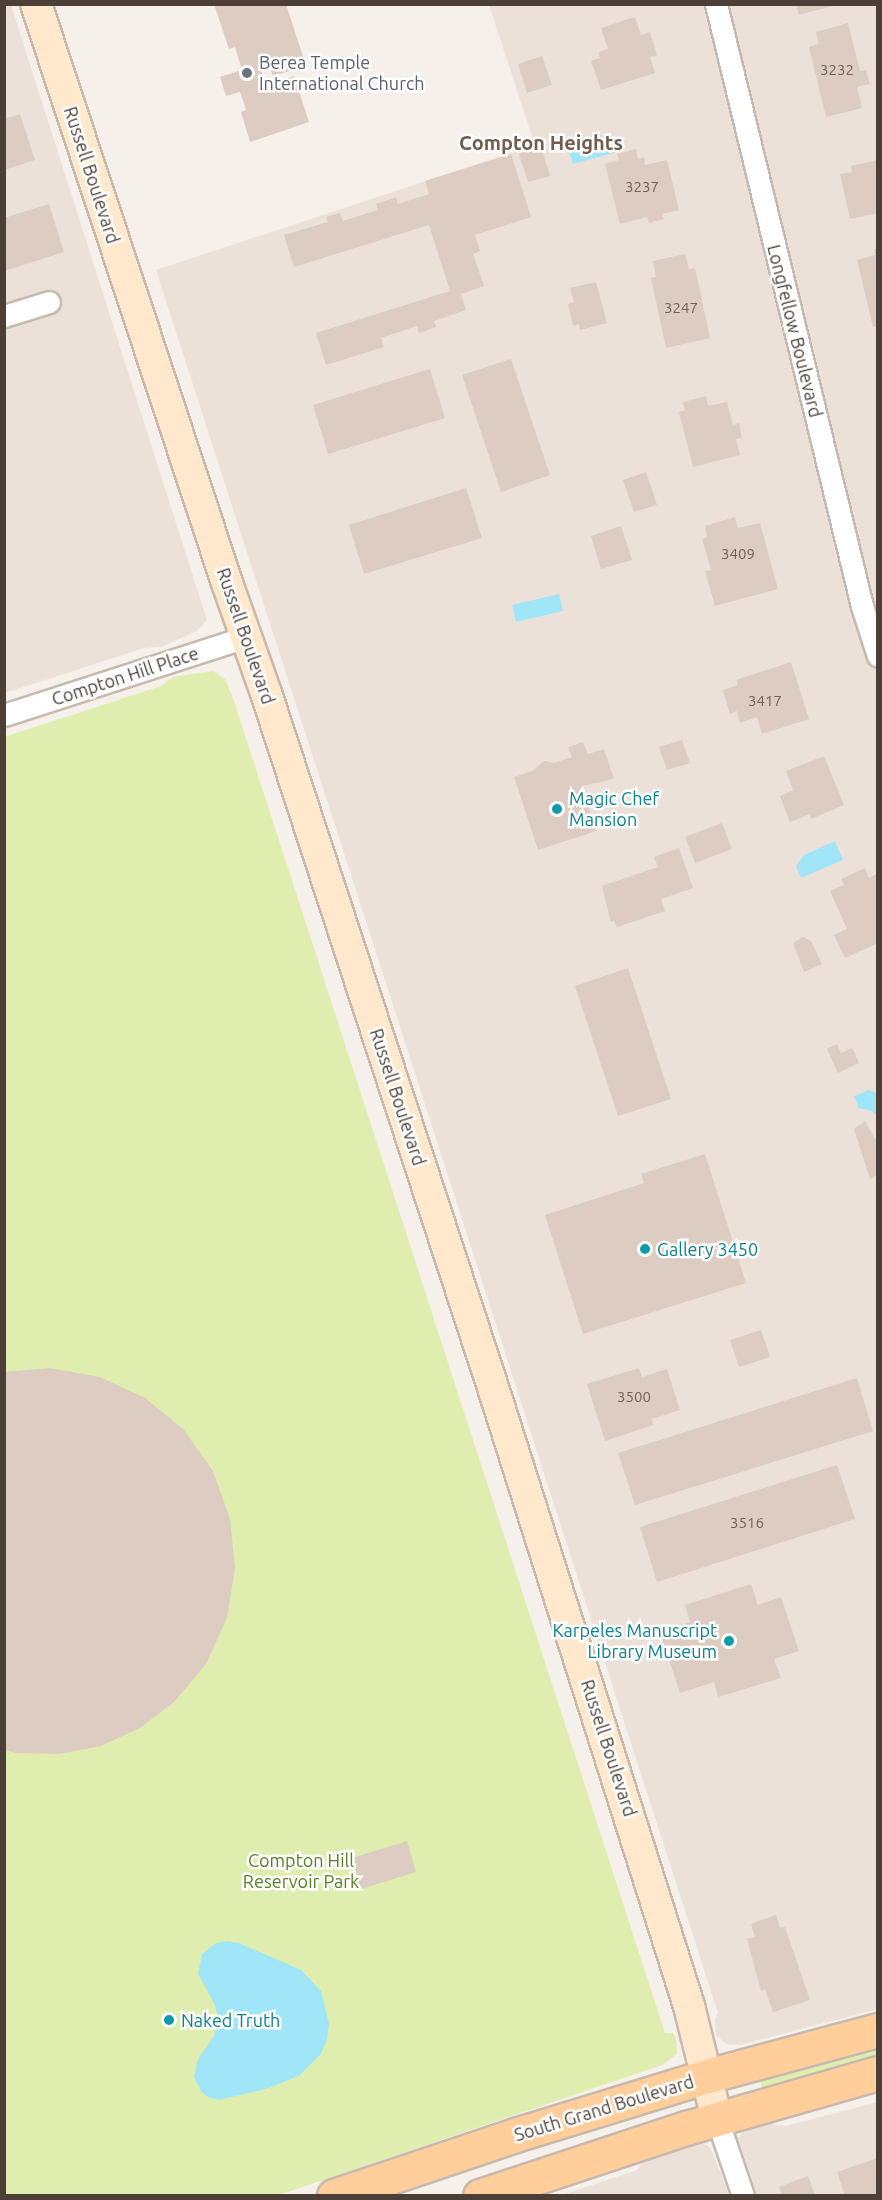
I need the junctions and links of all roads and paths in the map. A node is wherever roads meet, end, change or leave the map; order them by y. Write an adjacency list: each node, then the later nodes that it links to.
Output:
1 (36, 4): 5 (main road, Russell Boulevard)
2 (716, 4): 6 (street, Longfellow Boulevard)
3 (49, 302): 4 (street)
4 (4, 316)
5 (246, 637): 7 (street, Compton Hill Place); 10 (main road, Russell Boulevard)
6 (878, 656)
7 (4, 715)
8 (878, 2030): 10 (main road, South Grand Boulevard)
9 (878, 2073): 11 (main road)
10 (707, 2076): 11 (main road, Russell Boulevard); 12 (main road, South Grand Boulevard)
11 (717, 2119): 14 (main road); 15 (street, Russell Boulevard)
12 (368, 2190): 13 (main road, South Grand Boulevard)
13 (334, 2196)
14 (480, 2196)
15 (743, 2196)

